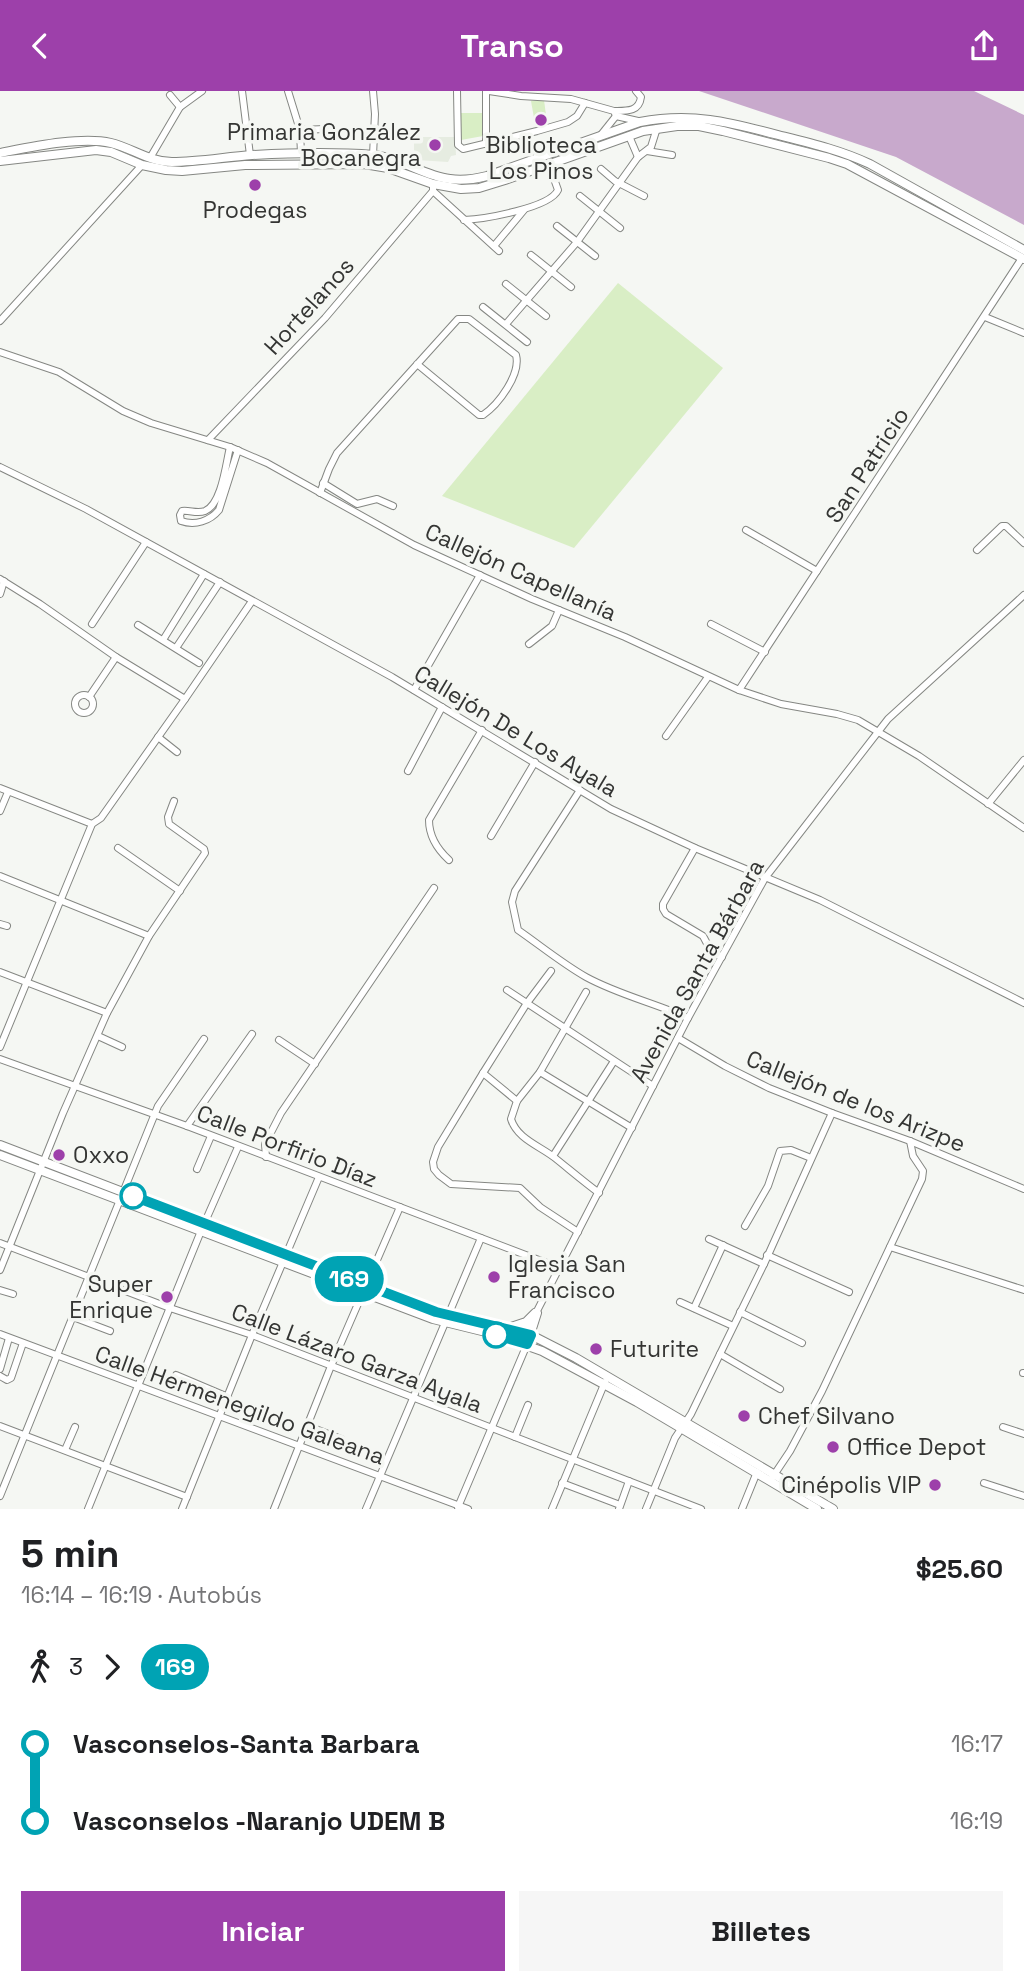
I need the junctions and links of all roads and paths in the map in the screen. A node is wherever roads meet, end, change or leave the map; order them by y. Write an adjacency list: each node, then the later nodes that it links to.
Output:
1 (202, 91): 11 (street)
2 (242, 91): 23 (street)
3 (288, 91): 16 (street)
4 (373, 91): 24 (street)
5 (457, 91): 19 (street)
6 (488, 91): 8 (street); 19 (street)
7 (636, 91): 12 (street)
8 (538, 93): 10 (street)
9 (170, 95): 11 (street)
10 (585, 103): 12 (street); 19 (street)
11 (180, 107): 27 (street)
12 (615, 113): 13 (street); 17 (street)
13 (640, 122): 17 (main road); 43 (main road)
14 (657, 128): 18 (main road); 20 (street); 43 (main road)
15 (325, 129): 16 (street)
16 (300, 130): 22 (street)
17 (600, 136): 24 (main road)
18 (629, 136): 26 (street); 30 (main road)
19 (486, 144)
20 (648, 151): 25 (street); 26 (street)
21 (0, 153): 27 (main road)
22 (301, 154): 23 (main road); 24 (main road)
23 (250, 155): 27 (main road)
24 (373, 155)
25 (672, 155)
26 (638, 157): 32 (street)
27 (150, 158)
28 (0, 161): 29 (main road)
29 (142, 165): 33 (main road); 52 (street)
30 (549, 165): 33 (main road); 36 (street)
31 (601, 169): 32 (street)
32 (620, 183): 35 (street); 37 (street)
33 (433, 188): 38 (street); 58 (street, Hortelanos)
34 (580, 196): 37 (street)
35 (644, 196)
36 (526, 208): 38 (street); 38 (street)
37 (600, 212): 40 (street); 41 (street)
38 (464, 220)
39 (557, 226): 41 (street)
40 (620, 227)
41 (577, 242): 44 (street); 45 (street)
42 (531, 255): 45 (street)
43 (1023, 255): 51 (street, San Patricio)
44 (595, 256)
45 (550, 272): 47 (street); 48 (street)
46 (506, 284): 48 (street)
47 (571, 287)
48 (527, 300): 50 (street); 53 (street)
49 (483, 307): 53 (street)
50 (546, 316)
51 (985, 317): 54 (street); 70 (street, San Patricio)
52 (0, 321)
53 (506, 324): 55 (street)
54 (1024, 333)
55 (527, 342)
56 (0, 352): 58 (street, Callejón Capellanía)
57 (417, 364): 57 (street); 63 (street)
58 (208, 440): 59 (street, Callejón Capellanía)
59 (230, 447): 60 (street, Callejón Capellanía); 62 (street)
60 (238, 450): 62 (street); 64 (street, Callejón Capellanía)
61 (0, 467): 67 (street, Callejón De Los Ayala)
62 (228, 471): 62 (street)
63 (323, 484): 64 (street); 65 (street)
64 (320, 493): 72 (street, Callejón Capellanía)
65 (393, 506)
66 (746, 530): 70 (street)
67 (146, 542): 71 (street, Callejón De Los Ayala); 79 (street)
68 (1024, 543): 69 (street)
69 (977, 550)
70 (817, 571): 85 (street, San Patricio)
71 (204, 574): 74 (street, Callejón De Los Ayala); 82 (street)
72 (480, 575): 78 (street, Callejón Capellanía); 89 (street)
73 (2, 580): 75 (street); 86 (street)
74 (220, 582): 77 (street, Callejón De Los Ayala); 84 (street)
75 (0, 594)
76 (1024, 595): 95 (street, Avenida Santa Bárbara)
77 (252, 601): 89 (street, Callejón De Los Ayala); 92 (street)
78 (559, 610): 83 (street); 88 (street, Callejón Capellanía)
79 (92, 624)
80 (711, 624): 85 (street)
81 (138, 625): 82 (street)
82 (163, 640): 84 (street)
83 (529, 644)
84 (176, 647): 87 (street)
85 (765, 652): 90 (street, San Patricio)
86 (116, 657): 91 (street); 92 (street)
87 (199, 663)
88 (708, 677): 90 (street, Callejón Capellanía); 96 (street)
89 (414, 690): 93 (street, Callejón De Los Ayala)
90 (739, 690): 95 (street, Callejón Capellanía)
91 (89, 697)
92 (185, 699): 97 (street)
93 (442, 707): 94 (street, Callejón De Los Ayala); 101 (street)
94 (482, 730): 100 (street, Callejón De Los Ayala); 113 (street)
95 (879, 731): 106 (street, Callejón Capellanía); 115 (street, Avenida Santa Bárbara)
96 (666, 736)
97 (158, 737): 98 (street); 108 (street)
98 (177, 752)
99 (1024, 760): 106 (street)
100 (535, 762): 103 (street, Callejón De Los Ayala); 110 (street)
101 (408, 771)
102 (0, 788): 104 (street)
103 (580, 790): 112 (street, Callejón De Los Ayala); 129 (street)
104 (8, 792): 107 (street); 108 (street)
105 (174, 801): 117 (street)
106 (988, 804): 109 (street, Callejón Capellanía)
107 (0, 811)
108 (92, 824): 118 (street)
109 (1024, 828)
110 (491, 836)
111 (118, 848): 117 (street)
112 (695, 848): 115 (street, Callejón De Los Ayala); 120 (street)
113 (449, 860)
114 (0, 876): 118 (street)
115 (765, 878): 120 (street, Avenida Santa Bárbara); 127 (street, Callejón De Los Ayala)
116 (434, 888): 140 (street)
117 (180, 891): 119 (street)
118 (61, 899): 119 (street); 123 (street)
119 (149, 936): 128 (street)
120 (722, 957): 129 (street, Avenida Santa Bárbara)
121 (551, 971): 126 (street)
122 (0, 972): 123 (street)
123 (27, 982): 128 (street); 136 (street)
124 (507, 990): 126 (street)
125 (586, 992): 130 (street)
126 (527, 1003): 130 (street); 142 (street)
127 (1024, 1003)
128 (107, 1013): 132 (street)
129 (688, 1018): 133 (street, Avenida Santa Bárbara)
130 (565, 1029): 139 (street); 141 (street)
131 (252, 1034): 149 (street)
132 (98, 1036): 137 (street); 143 (street)
133 (678, 1038): 144 (street, Avenida Santa Bárbara); 147 (street, Callejón de los Arizpe)
134 (204, 1039): 148 (street)
135 (279, 1040): 140 (street)
136 (0, 1047)
137 (122, 1047)
138 (0, 1059): 143 (street, Calle Porfirio Díaz)
139 (614, 1061): 144 (street); 146 (street)
140 (315, 1063): 157 (street)
141 (540, 1072): 145 (street); 146 (street)
142 (483, 1073): 145 (street); 168 (street)
143 (76, 1085): 148 (street, Calle Porfirio Díaz); 159 (street)
144 (653, 1086): 150 (street, Avenida Santa Bárbara)
145 (517, 1101): 156 (street)
146 (588, 1102): 150 (street); 156 (street)
147 (832, 1113): 152 (street, Callejón de los Arizpe); 158 (street)
148 (155, 1115): 149 (street, Calle Porfirio Díaz); 164 (street)
149 (187, 1126): 151 (street, Calle Porfirio Díaz)
150 (632, 1128): 163 (street, Avenida Santa Bárbara)
151 (211, 1136): 154 (street, Calle Porfirio Díaz); 160 (street)
152 (910, 1141): 162 (street, Callejón de los Arizpe); 174 (street)
153 (0, 1145): 159 (main road)
154 (238, 1147): 157 (street, Calle Porfirio Díaz); 167 (street)
155 (0, 1155): 159 (main road)
156 (553, 1156): 163 (street)
157 (266, 1157): 161 (street, Calle Porfirio Díaz)
158 (811, 1158): 166 (street); 175 (street)
159 (42, 1166): 164 (main road); 173 (street)
160 (197, 1170)
161 (319, 1177): 165 (street, Calle Porfirio Díaz); 176 (street)
162 (1024, 1189)
163 (598, 1193): 168 (street, Avenida Santa Bárbara)
164 (122, 1197): 167 (main road); 180 (street)
165 (400, 1207): 169 (street, Calle Porfirio Díaz); 181 (street)
166 (745, 1226)
167 (203, 1227): 176 (main road); 187 (street)
168 (578, 1232): 178 (street, Avenida Santa Bárbara)
169 (481, 1238): 178 (street, Calle Porfirio Díaz); 192 (street)
170 (709, 1239): 172 (street)
171 (0, 1243): 173 (street, Calle Lázaro Garza Ayala)
172 (723, 1245): 177 (street); 188 (street)
173 (9, 1247): 179 (street); 180 (street, Calle Lázaro Garza Ayala)
174 (890, 1247): 183 (street); 232 (street)
175 (767, 1255): 177 (street); 184 (street)
176 (284, 1258): 181 (main road); 198 (street)
177 (764, 1264): 190 (street)
178 (560, 1268): 189 (street, Avenida Santa Bárbara)
179 (0, 1270)
180 (90, 1276): 187 (street, Calle Lázaro Garza Ayala); 191 (street)
181 (364, 1289): 192 (main road); 205 (street)
182 (0, 1290): 185 (street)
183 (1024, 1290)
184 (849, 1292)
185 (13, 1294)
186 (680, 1302): 188 (street)
187 (170, 1308): 198 (street, Calle Lázaro Garza Ayala); 210 (street)
188 (694, 1308): 193 (street)
189 (537, 1311): 194 (main road); 196 (street, Avenida Santa Bárbara)
190 (740, 1312): 193 (street); 202 (street)
191 (73, 1317): 195 (street); 204 (street)
192 (445, 1319): 194 (main road); 201 (main road); 213 (street)
193 (733, 1327): 203 (street)
194 (508, 1328): 196 (main road)
195 (110, 1331)
196 (528, 1334): 201 (street, Avenida Santa Bárbara); 209 (main road)
197 (0, 1335): 199 (street, Calle Hermenegildo Galeana)
198 (252, 1335): 205 (street, Calle Lázaro Garza Ayala); 212 (street)
199 (9, 1338): 200 (street, Calle Hermenegildo Galeana); 206 (street)
200 (23, 1343): 204 (street, Calle Hermenegildo Galeana); 208 (street)
201 (524, 1343): 209 (main road); 220 (street, Avenida Santa Bárbara)
202 (802, 1343)
203 (720, 1354): 211 (street); 216 (street)
204 (57, 1356): 210 (street, Calle Hermenegildo Galeana); 223 (street)
205 (331, 1366): 213 (street, Calle Lázaro Garza Ayala); 218 (street)
206 (0, 1369)
207 (176, 1375): 212 (street)
208 (0, 1376)
209 (606, 1380): 216 (main road); 228 (street)
210 (137, 1386): 215 (street, Calle Hermenegildo Galeana); 229 (street)
211 (780, 1389)
212 (228, 1397): 215 (street)
213 (412, 1398): 220 (street, Calle Lázaro Garza Ayala); 231 (street)
214 (528, 1405): 224 (street)
215 (220, 1416): 226 (street, Calle Hermenegildo Galeana); 239 (street)
216 (683, 1425): 230 (main road); 236 (street)
217 (0, 1426): 223 (street)
218 (308, 1426): 225 (street); 226 (street)
219 (75, 1427): 227 (street)
220 (491, 1427): 224 (street, Calle Lázaro Garza Ayala); 240 (street, Avenida Santa Bárbara)
221 (1003, 1427): 222 (street)
222 (1024, 1434)
223 (26, 1435): 227 (street); 237 (street)
224 (515, 1437): 228 (street, Calle Lázaro Garza Ayala)
225 (341, 1439)
226 (300, 1445): 231 (street, Calle Hermenegildo Galeana); 244 (street)
227 (65, 1450): 229 (street)
228 (573, 1459): 233 (street, Calle Lázaro Garza Ayala); 234 (street)
229 (106, 1465): 239 (street); 242 (street)
230 (758, 1470): 232 (main road); 250 (street)
231 (380, 1476): 240 (street, Calle Hermenegildo Galeana); 245 (street)
232 (772, 1478): 251 (main road); 252 (main road)
233 (629, 1481): 236 (street, Calle Lázaro Garza Ayala); 241 (street)
234 (562, 1483): 241 (street); 247 (street)
235 (985, 1483): 238 (street)
236 (653, 1489): 248 (street); 249 (street, Calle Lázaro Garza Ayala)
237 (0, 1496)
238 (1024, 1496)
239 (187, 1497): 243 (street)
240 (458, 1507): 246 (street, Calle Hermenegildo Galeana)
241 (620, 1507)
242 (88, 1509)
243 (182, 1509)
244 (274, 1509)
245 (366, 1509)
246 (468, 1509)
247 (552, 1509)
248 (646, 1509)
249 (701, 1509)
250 (741, 1509)
251 (817, 1509)
252 (833, 1509)

